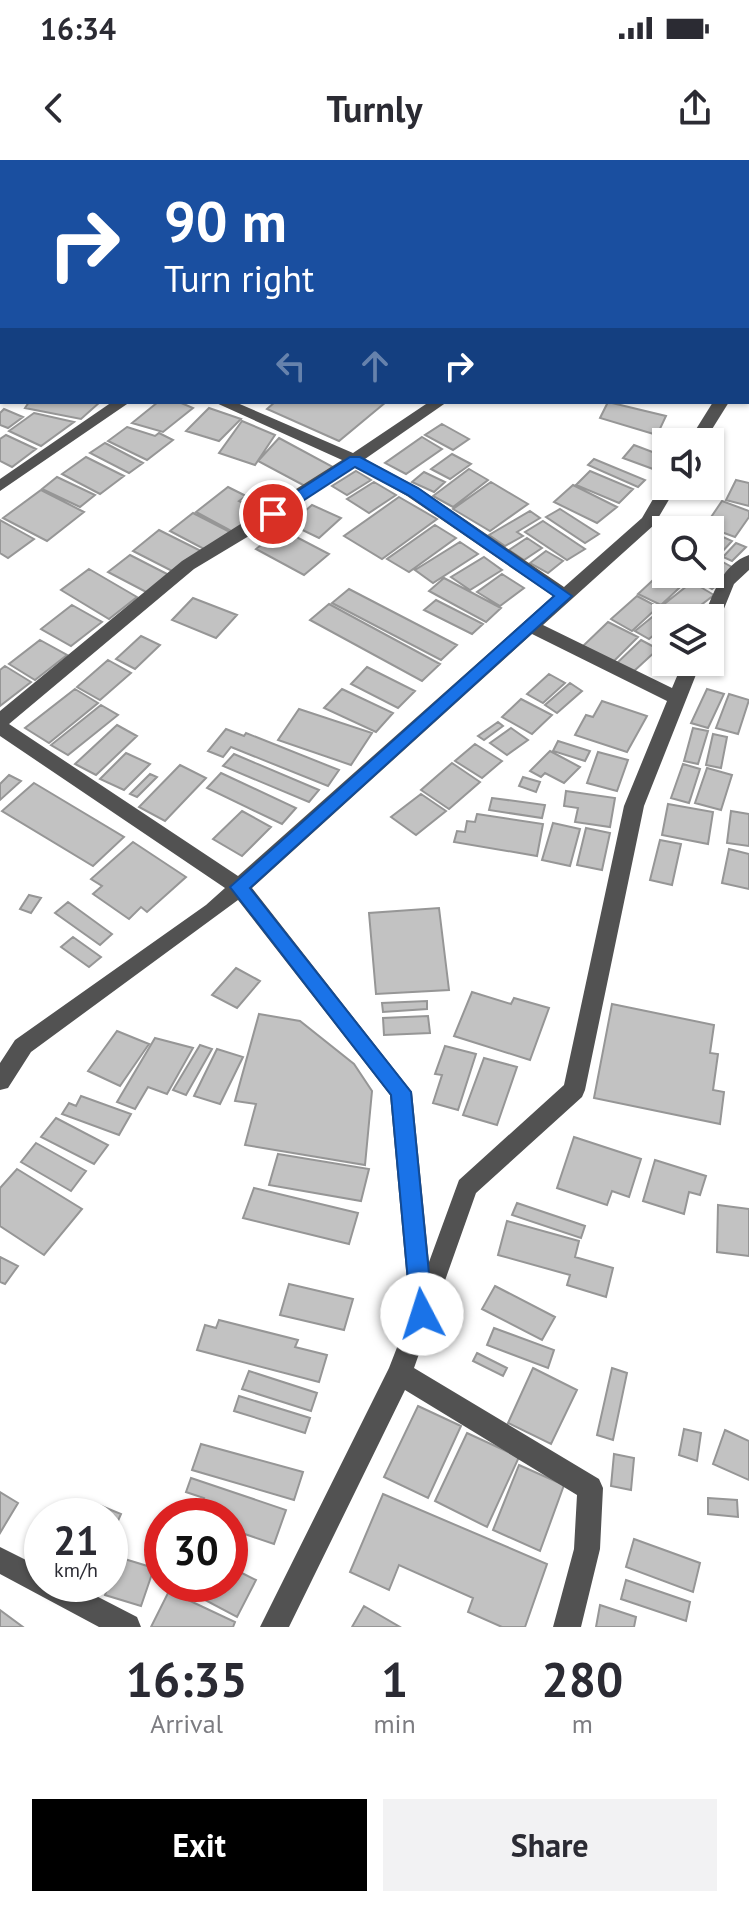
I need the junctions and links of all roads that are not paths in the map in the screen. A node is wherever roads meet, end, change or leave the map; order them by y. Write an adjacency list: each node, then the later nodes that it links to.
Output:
1 (119, 404): 7 (street)
2 (227, 404): 6 (street)
3 (436, 404): 6 (street)
4 (720, 404): 5 (street)
5 (705, 428)
6 (355, 460): 10 (street); 15 (street)
7 (0, 486)
8 (661, 500): 10 (street)
9 (749, 561): 11 (street)
10 (565, 596): 12 (street)
11 (717, 604)
12 (530, 626): 14 (street); 16 (street)
13 (686, 676): 14 (street)
14 (677, 698): 18 (street)
15 (0, 724): 16 (street)
16 (239, 887): 17 (street); 18 (street)
17 (0, 1081)
18 (422, 1314): 19 (street)
19 (400, 1373): 24 (street); 25 (street)
20 (0, 1560): 21 (street)
21 (24, 1573)
22 (80, 1602): 23 (street)
23 (127, 1627)
24 (274, 1627)
25 (567, 1627)

